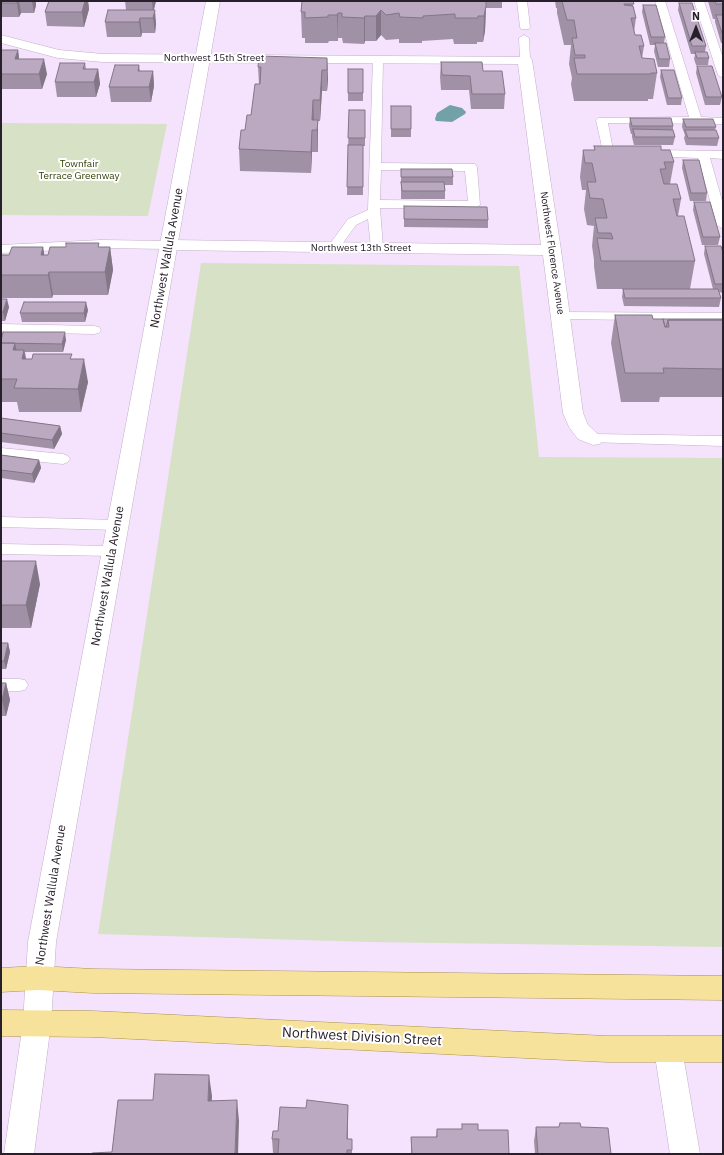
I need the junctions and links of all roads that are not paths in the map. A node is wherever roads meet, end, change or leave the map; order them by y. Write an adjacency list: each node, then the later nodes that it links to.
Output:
1 (213, 1): 6 (street, Northwest Wallula Avenue)
2 (522, 1): 8 (lane)
3 (660, 1): 10 (lane)
4 (699, 1): 9 (lane)
5 (1, 39): 6 (street, Northwest 15th Street)
6 (203, 58): 7 (street, Northwest 15th Street); 17 (street, Northwest Wallula Avenue)
7 (378, 60): 8 (street, Northwest 15th Street); 14 (lane)
8 (525, 60): 21 (street, Northwest Florence Avenue)
9 (723, 75)
10 (696, 121): 11 (lane); 12 (lane)
11 (723, 121)
12 (703, 155): 13 (lane); 16 (lane)
13 (723, 155)
14 (375, 166): 15 (lane); 15 (lane)
15 (374, 208): 18 (lane); 19 (lane)
16 (723, 225)
17 (169, 245): 18 (street, Northwest 13th Street); 20 (lane); 31 (street, Northwest Wallula Avenue)
18 (334, 248): 19 (street, Northwest 13th Street)
19 (377, 248): 21 (street, Northwest 13th Street)
20 (1, 250)
21 (552, 250): 22 (street, Northwest Florence Avenue)
22 (561, 316): 23 (lane); 26 (street, Northwest Florence Avenue)
23 (723, 317)
24 (1, 328): 25 (lane)
25 (94, 330)
26 (593, 439): 27 (lane)
27 (723, 440)
28 (1, 453): 29 (lane)
29 (63, 459)
30 (1, 522): 31 (lane)
31 (118, 525): 33 (street, Northwest Wallula Avenue)
32 (1, 549): 33 (lane)
33 (113, 551): 36 (street, Northwest Wallula Avenue)
34 (1, 685): 35 (lane)
35 (19, 685)
36 (38, 978): 37 (main road); 38 (main road); 40 (street, Northwest Wallula Avenue)
37 (1, 980)
38 (723, 988)
39 (1, 1023): 40 (main road, Northwest Division Street)
40 (36, 1023): 41 (main road, Northwest Division Street); 43 (street, Northwest Wallula Avenue)
41 (668, 1049): 42 (main road, Northwest Division Street); 44 (street)
42 (723, 1049)
43 (19, 1154)
44 (685, 1154)

